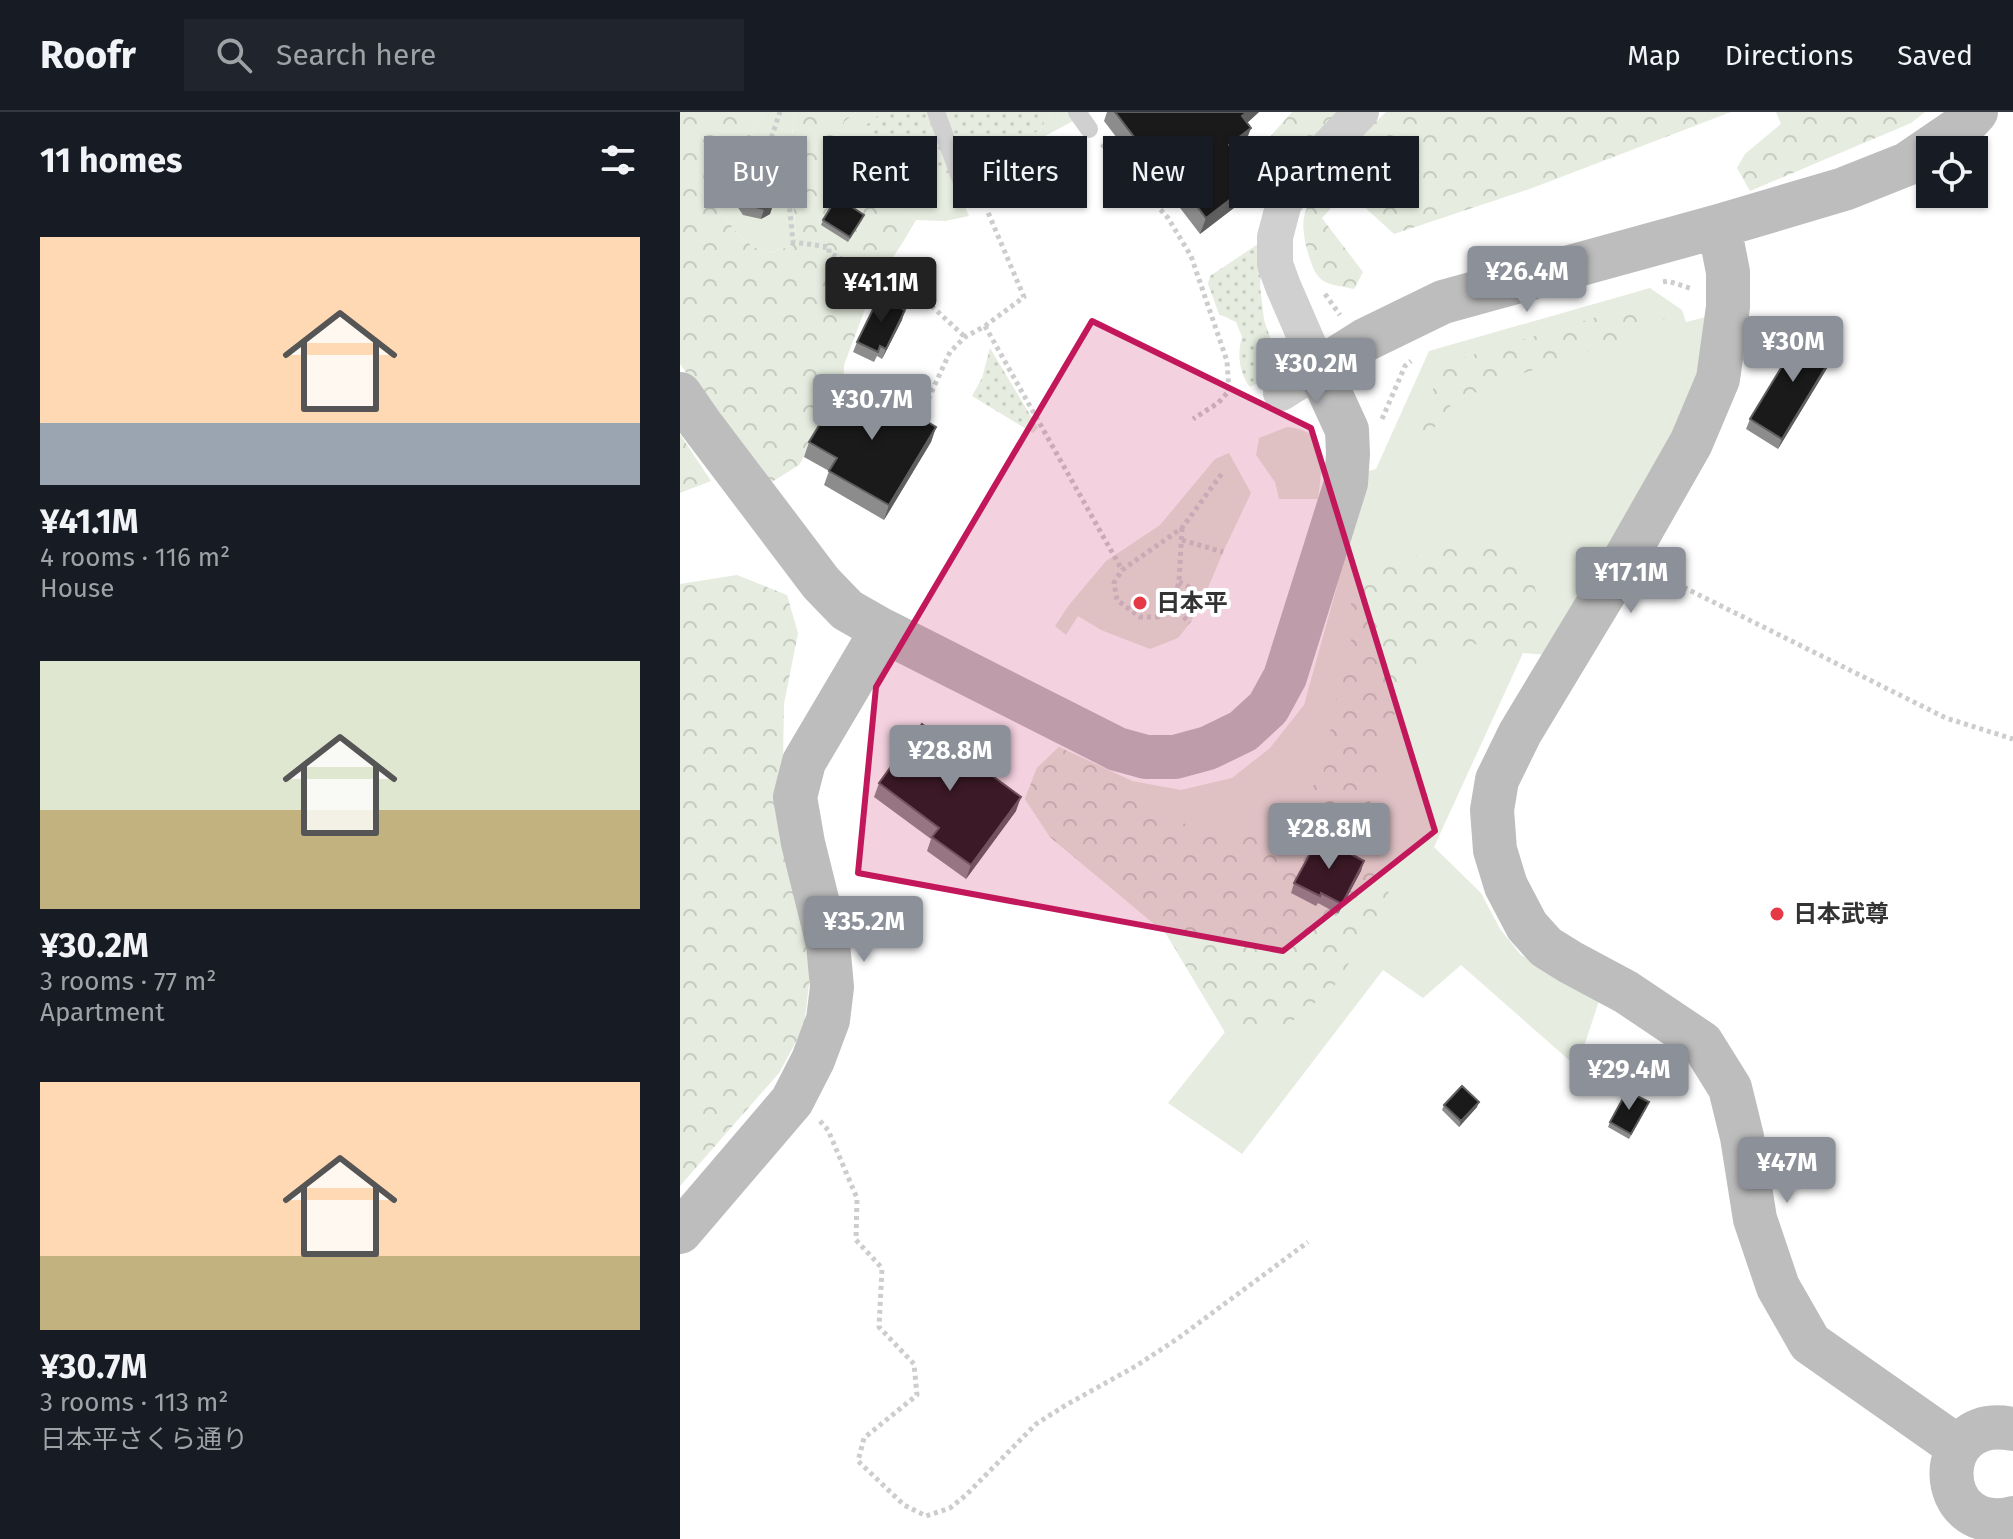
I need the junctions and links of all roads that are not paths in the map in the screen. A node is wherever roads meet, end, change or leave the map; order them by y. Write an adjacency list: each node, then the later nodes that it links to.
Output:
1 (936, 112): 6 (lane)
2 (1077, 112): 5 (lane)
3 (1361, 112): 8 (street)
4 (1976, 112): 7 (street)
5 (1089, 129)
6 (953, 158)
7 (1719, 226): 8 (street); 14 (street)
8 (1319, 369): 9 (street); 11 (street)
9 (1281, 393)
10 (680, 394): 11 (street)
11 (882, 630): 12 (street)
12 (680, 1232)
13 (2013, 1429): 14 (street)
14 (1958, 1447): 16 (street)
15 (2007, 1520): 16 (street)
16 (1955, 1527)

